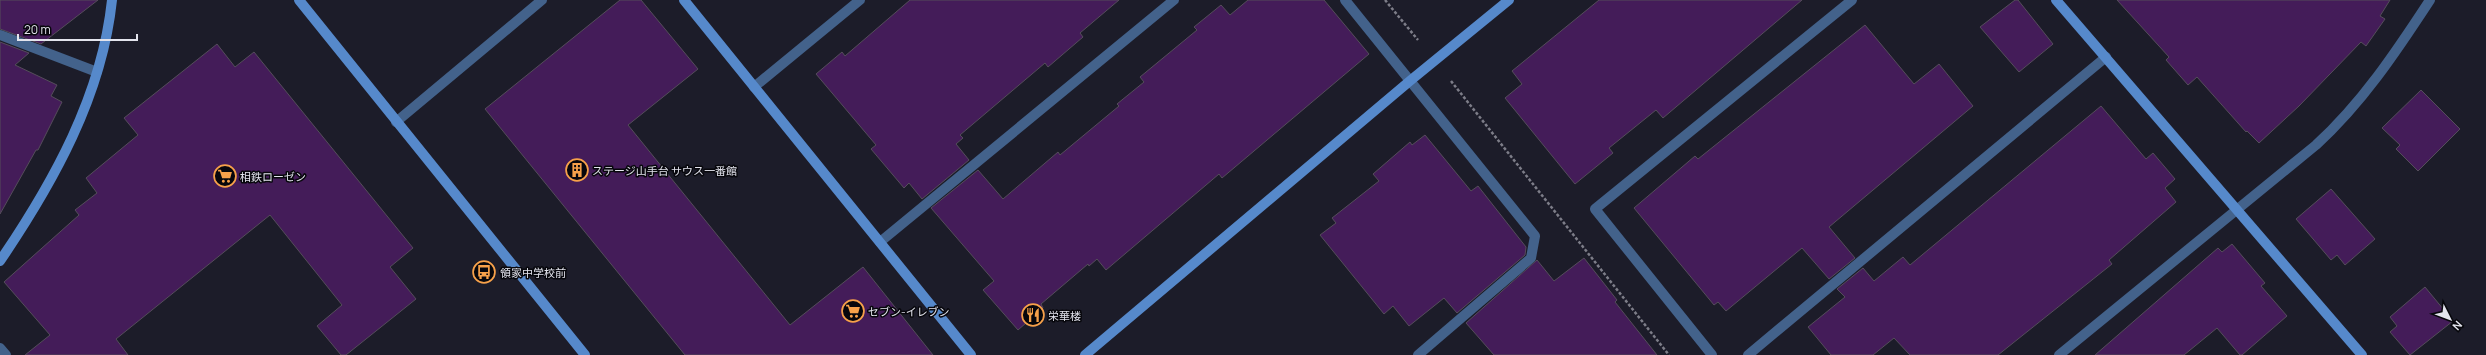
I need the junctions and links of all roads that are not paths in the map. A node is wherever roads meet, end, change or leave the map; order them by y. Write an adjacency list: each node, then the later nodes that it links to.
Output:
1 (112, 0): 14 (street)
2 (299, 0): 17 (street)
3 (542, 0): 17 (street)
4 (684, 0): 16 (street)
5 (860, 0): 16 (street)
6 (1174, 0): 19 (street)
7 (1345, 0): 15 (street)
8 (1509, 0): 15 (street)
9 (1852, 0): 28 (street)
10 (2056, 0): 13 (street)
11 (2430, 0): 18 (street)
12 (0, 35): 14 (street)
13 (2106, 57): 18 (street); 29 (street)
14 (97, 72): 20 (street)
15 (1411, 80): 26 (street); 27 (street)
16 (754, 87): 19 (street)
17 (396, 122): 24 (street)
18 (2238, 208): 22 (street); 30 (street)
19 (880, 242): 25 (street)
20 (0, 261)
21 (0, 348): 23 (street)
22 (2360, 354)
23 (6, 355)
24 (585, 355)
25 (971, 355)
26 (1085, 355)
27 (1418, 355)
28 (1712, 355)
29 (1748, 355)
30 (2059, 355)

